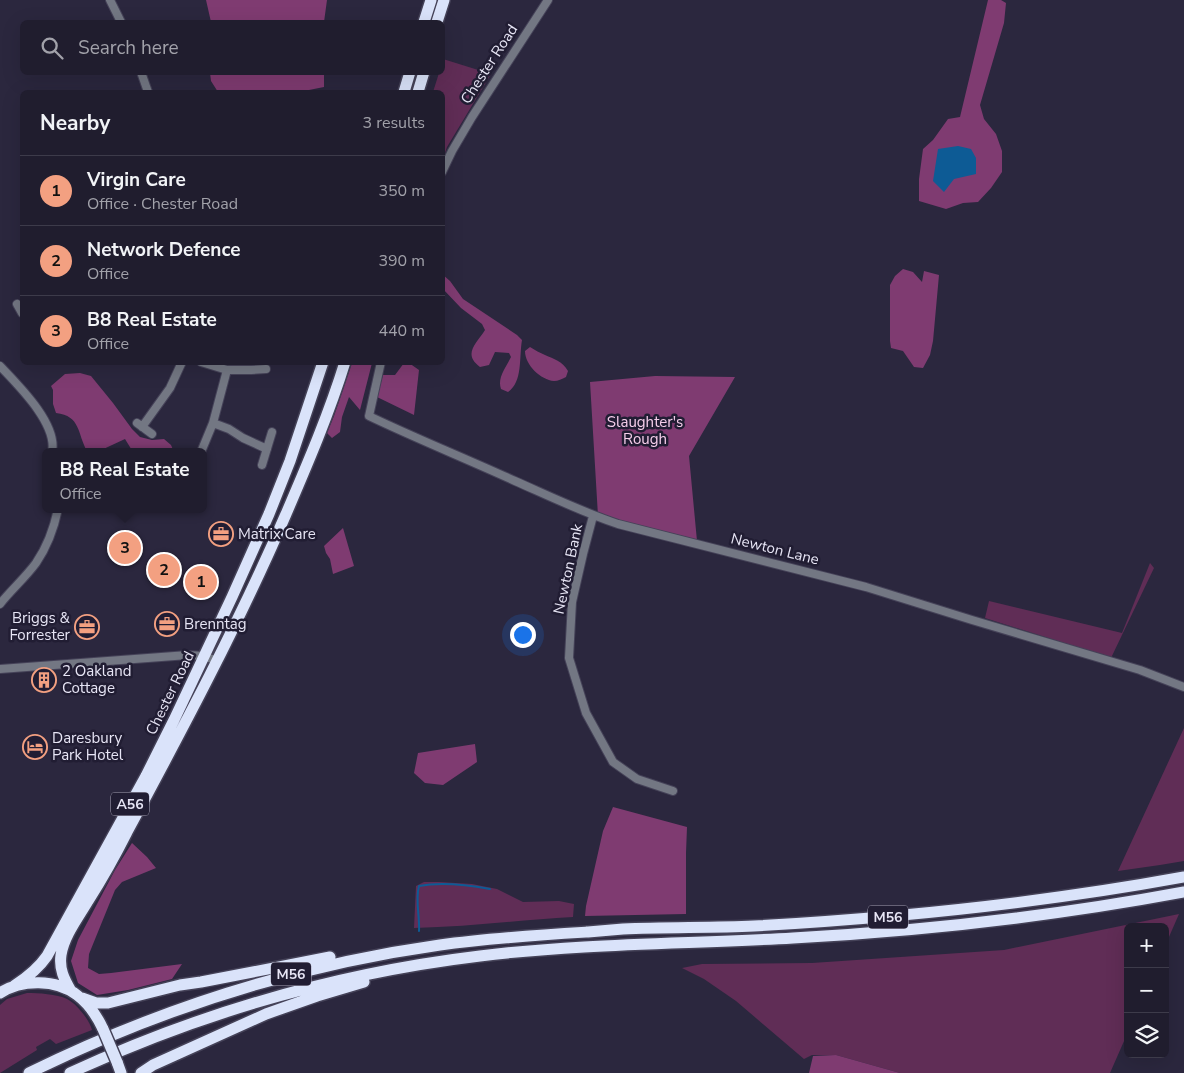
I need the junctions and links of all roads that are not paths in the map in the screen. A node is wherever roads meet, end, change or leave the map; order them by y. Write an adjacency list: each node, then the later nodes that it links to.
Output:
1 (110, 0): 5 (street)
2 (431, 0): 6 (highway)
3 (444, 0): 7 (highway)
4 (548, 0): 14 (street, Chester Road)
5 (120, 20)
6 (425, 20)
7 (438, 20)
8 (142, 75): 11 (street)
9 (409, 75): 12 (highway)
10 (423, 75): 13 (highway)
11 (147, 90)
12 (405, 90)
13 (419, 90)
14 (445, 166)
15 (17, 304): 16 (street)
16 (20, 309)
17 (181, 365): 29 (street)
18 (211, 365): 25 (street)
19 (322, 365): 27 (highway, Chester Road / A56)
20 (330, 365): 27 (highway)
21 (344, 365): 38 (highway, Chester Road / A56)
22 (380, 365): 35 (street, Newton Lane)
23 (0, 366): 30 (street)
24 (266, 369): 25 (street)
25 (227, 370): 26 (street)
26 (213, 423): 31 (street); 32 (street)
27 (302, 428): 37 (highway, Chester Road / A56)
28 (272, 432): 32 (street)
29 (152, 434)
30 (54, 448)
31 (203, 448)
32 (267, 449): 33 (street)
33 (262, 465)
34 (57, 513): 36 (street)
35 (593, 516): 40 (street, Newton Lane); 41 (street, Newton Bank)
36 (0, 604)
37 (204, 656): 38 (street); 39 (street); 46 (highway, Chester Road / A56)
38 (217, 661): 47 (highway, Chester Road / A56)
39 (0, 669)
40 (1184, 688)
41 (673, 791)
42 (1184, 877): 44 (highway, M56)
43 (1184, 892): 45 (highway, M56)
44 (437, 945): 48 (highway); 50 (highway, M56)
45 (438, 962): 51 (highway, M56); 52 (highway)
46 (6, 988): 47 (highway)
47 (71, 991): 48 (highway)
48 (82, 998): 49 (highway, bridge)
49 (119, 1067)
50 (29, 1073)
51 (70, 1073)
52 (141, 1073)

